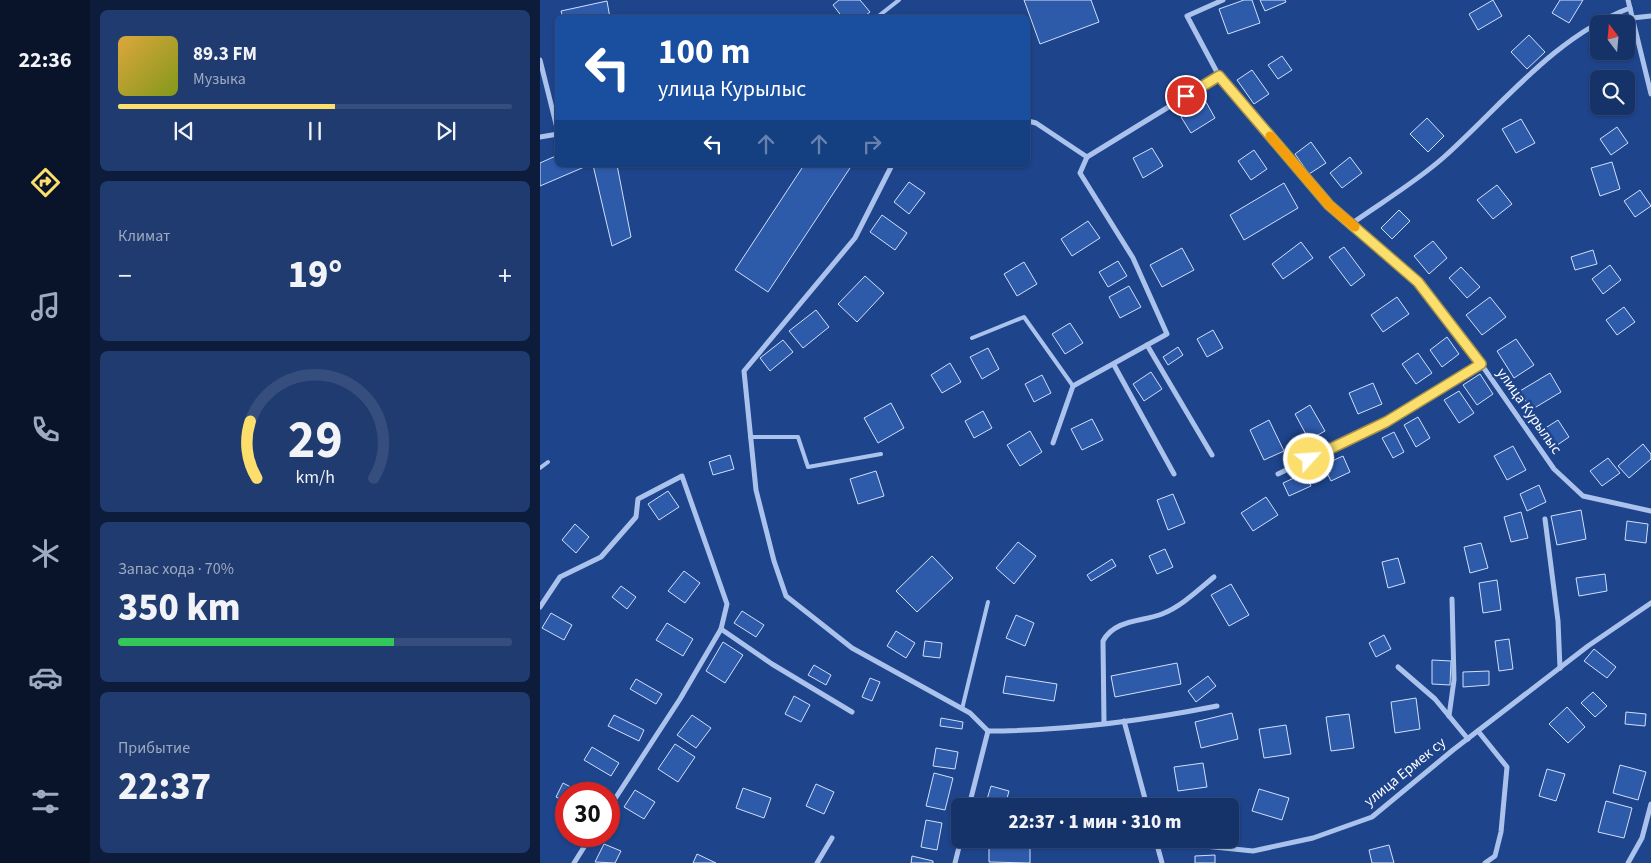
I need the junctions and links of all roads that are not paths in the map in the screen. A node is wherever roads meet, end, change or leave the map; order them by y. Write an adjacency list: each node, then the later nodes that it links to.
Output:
1 (899, 0): 5 (lane)
2 (1223, 0): 11 (street, улица Курылыс)
3 (1628, 0): 4 (street)
4 (1630, 8): 6 (street); 19 (street)
5 (880, 15)
6 (1631, 15)
7 (1651, 16): 8 (street)
8 (1635, 18)
9 (1635, 30): 12 (street)
10 (540, 60): 13 (street)
11 (1219, 76): 17 (street); 19 (street, улица Курылыс)
12 (1651, 94)
13 (555, 121)
14 (1030, 122): 17 (street)
15 (555, 134): 16 (street)
16 (540, 137)
17 (1087, 157): 21 (street)
18 (891, 167): 25 (street)
19 (1351, 224): 22 (street, улица Курылыс)
20 (972, 338): 24 (lane)
21 (1147, 345): 23 (street); 28 (street)
22 (1481, 364): 32 (street); 33 (street, улица Курылыс)
23 (1114, 365): 24 (street); 31 (street)
24 (1073, 386): 26 (street)
25 (750, 437): 27 (lane); 44 (street)
26 (1053, 444)
27 (881, 454)
28 (1212, 455)
29 (548, 462): 30 (lane)
30 (540, 468)
31 (1174, 474)
32 (1278, 474)
33 (1651, 511)
34 (1545, 520): 42 (street)
35 (1214, 577): 48 (street)
36 (1452, 599): 46 (street)
37 (988, 602): 44 (lane)
38 (1651, 603): 42 (street, улица Ермек су)
39 (540, 608): 40 (street)
40 (721, 629): 45 (street); 52 (street)
41 (1398, 667): 46 (street)
42 (1560, 668): 50 (street, улица Ермек су)
43 (1217, 706): 47 (street)
44 (962, 708): 49 (street)
45 (852, 712)
46 (1449, 716): 51 (street)
47 (1124, 721): 48 (street); 54 (street)
48 (1104, 723): 49 (street)
49 (988, 731): 53 (street)
50 (1478, 731): 51 (street, улица Ермек су); 65 (street)
51 (1468, 739): 60 (street, улица Ермек су)
52 (620, 791)
53 (971, 798)
54 (1145, 798)
55 (1651, 804): 66 (street)
56 (832, 838): 62 (street)
57 (583, 847): 61 (street)
58 (959, 848): 63 (street)
59 (1157, 848): 64 (street, улица Ермек су)
60 (1226, 848)
61 (574, 863)
62 (817, 863)
63 (955, 863)
64 (1162, 863)
65 (1485, 863)
66 (1628, 863)

